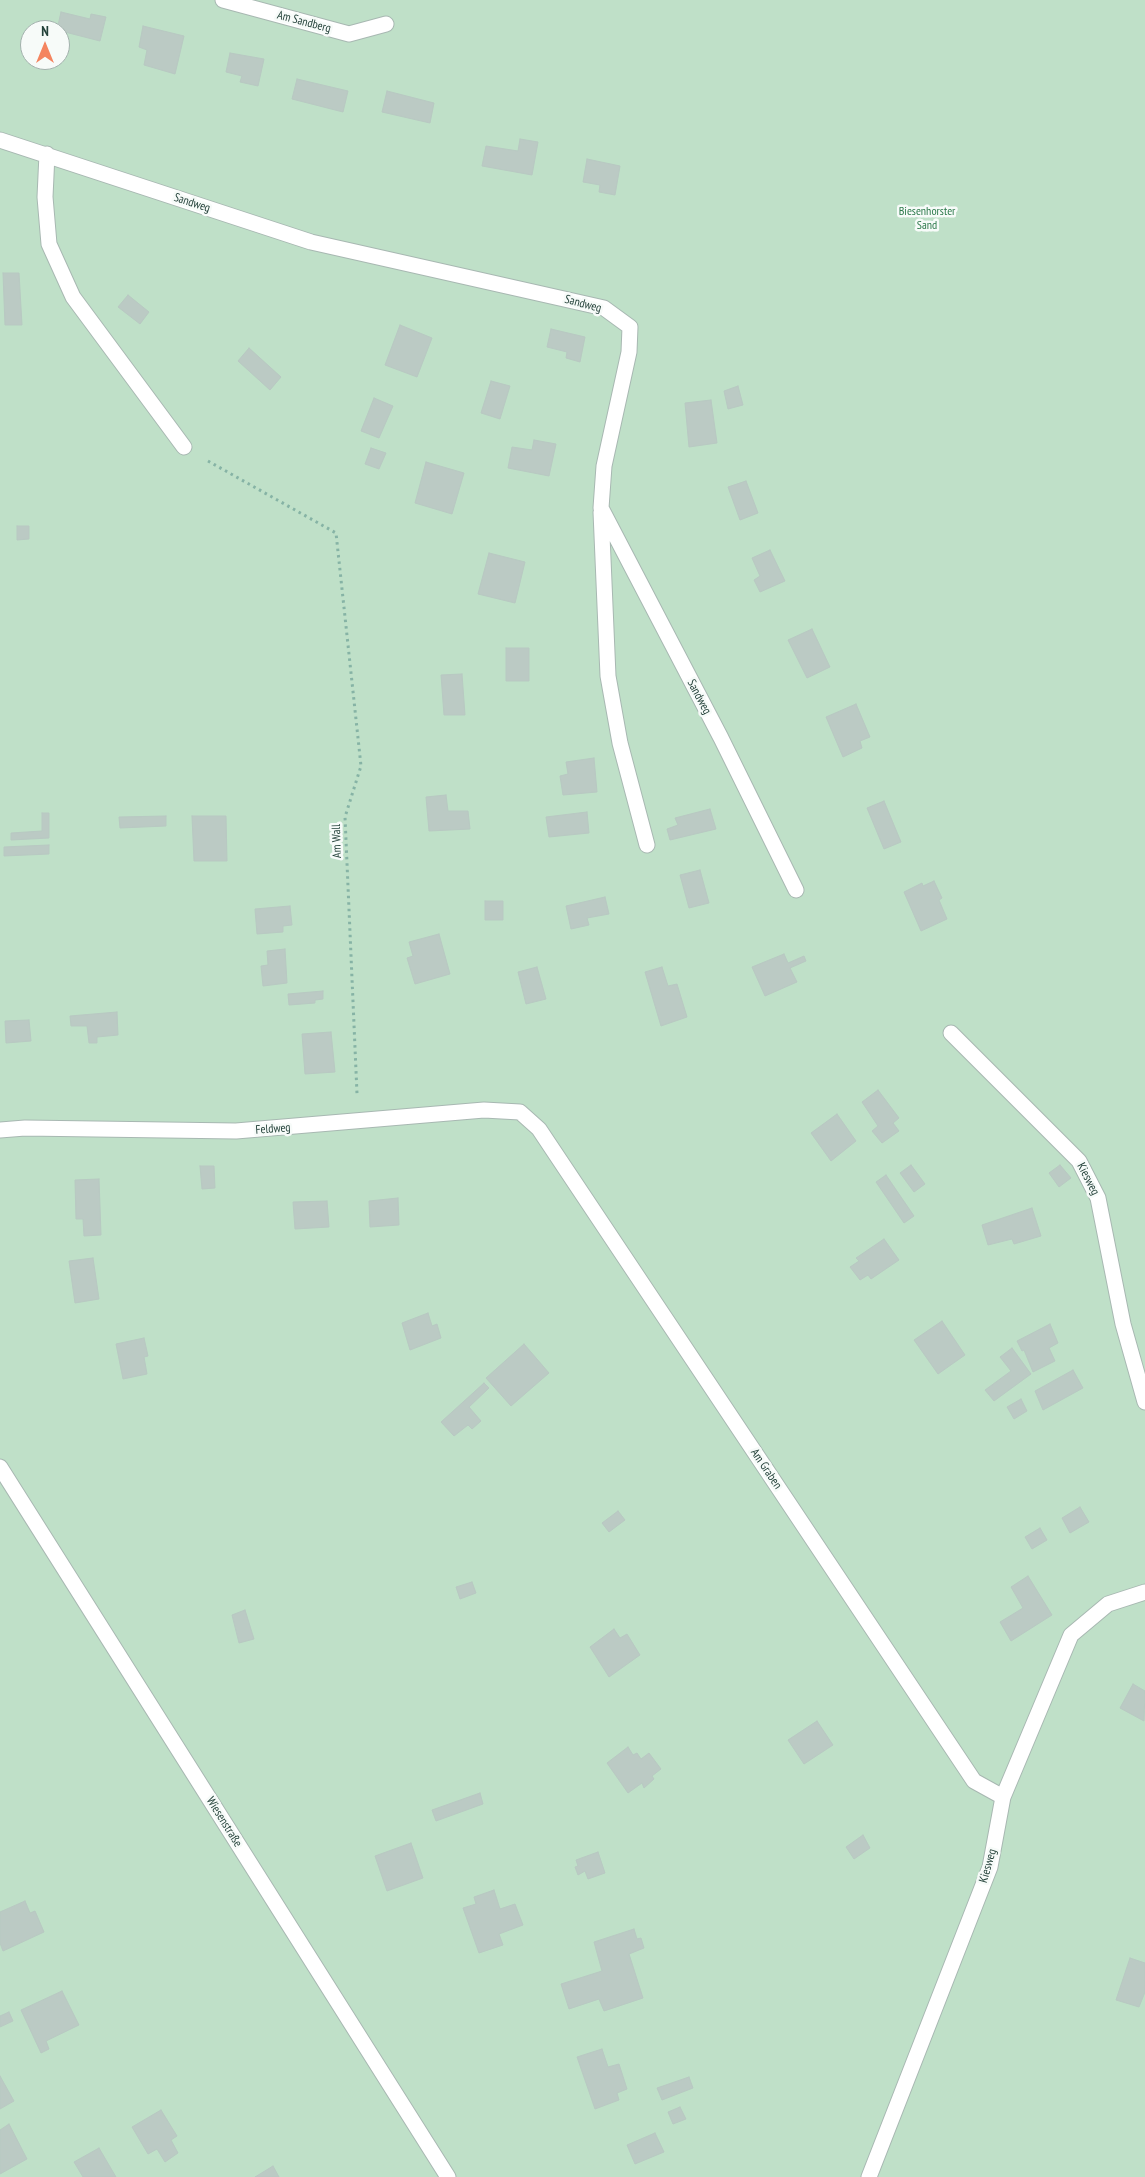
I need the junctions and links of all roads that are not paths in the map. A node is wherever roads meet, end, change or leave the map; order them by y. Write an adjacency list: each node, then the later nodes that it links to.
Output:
1 (223, 0): 2 (lane, Am Sandberg)
2 (386, 24)
3 (0, 140): 4 (lane, Sandweg)
4 (47, 154): 5 (lane); 6 (lane, Sandweg)
5 (184, 447)
6 (601, 508): 7 (lane); 8 (lane, Sandweg)
7 (647, 845)
8 (796, 890)
9 (950, 1033): 12 (lane, Kiesweg)
10 (539, 1129): 11 (lane, Feldweg); 15 (lane, Am Graben)
11 (0, 1130)
12 (1145, 1402)
13 (0, 1467): 16 (lane, Wiesenstraße)
14 (1145, 1592): 15 (lane, Kiesweg)
15 (1003, 1797): 17 (lane, Kiesweg)
16 (448, 2177)
17 (869, 2177)

